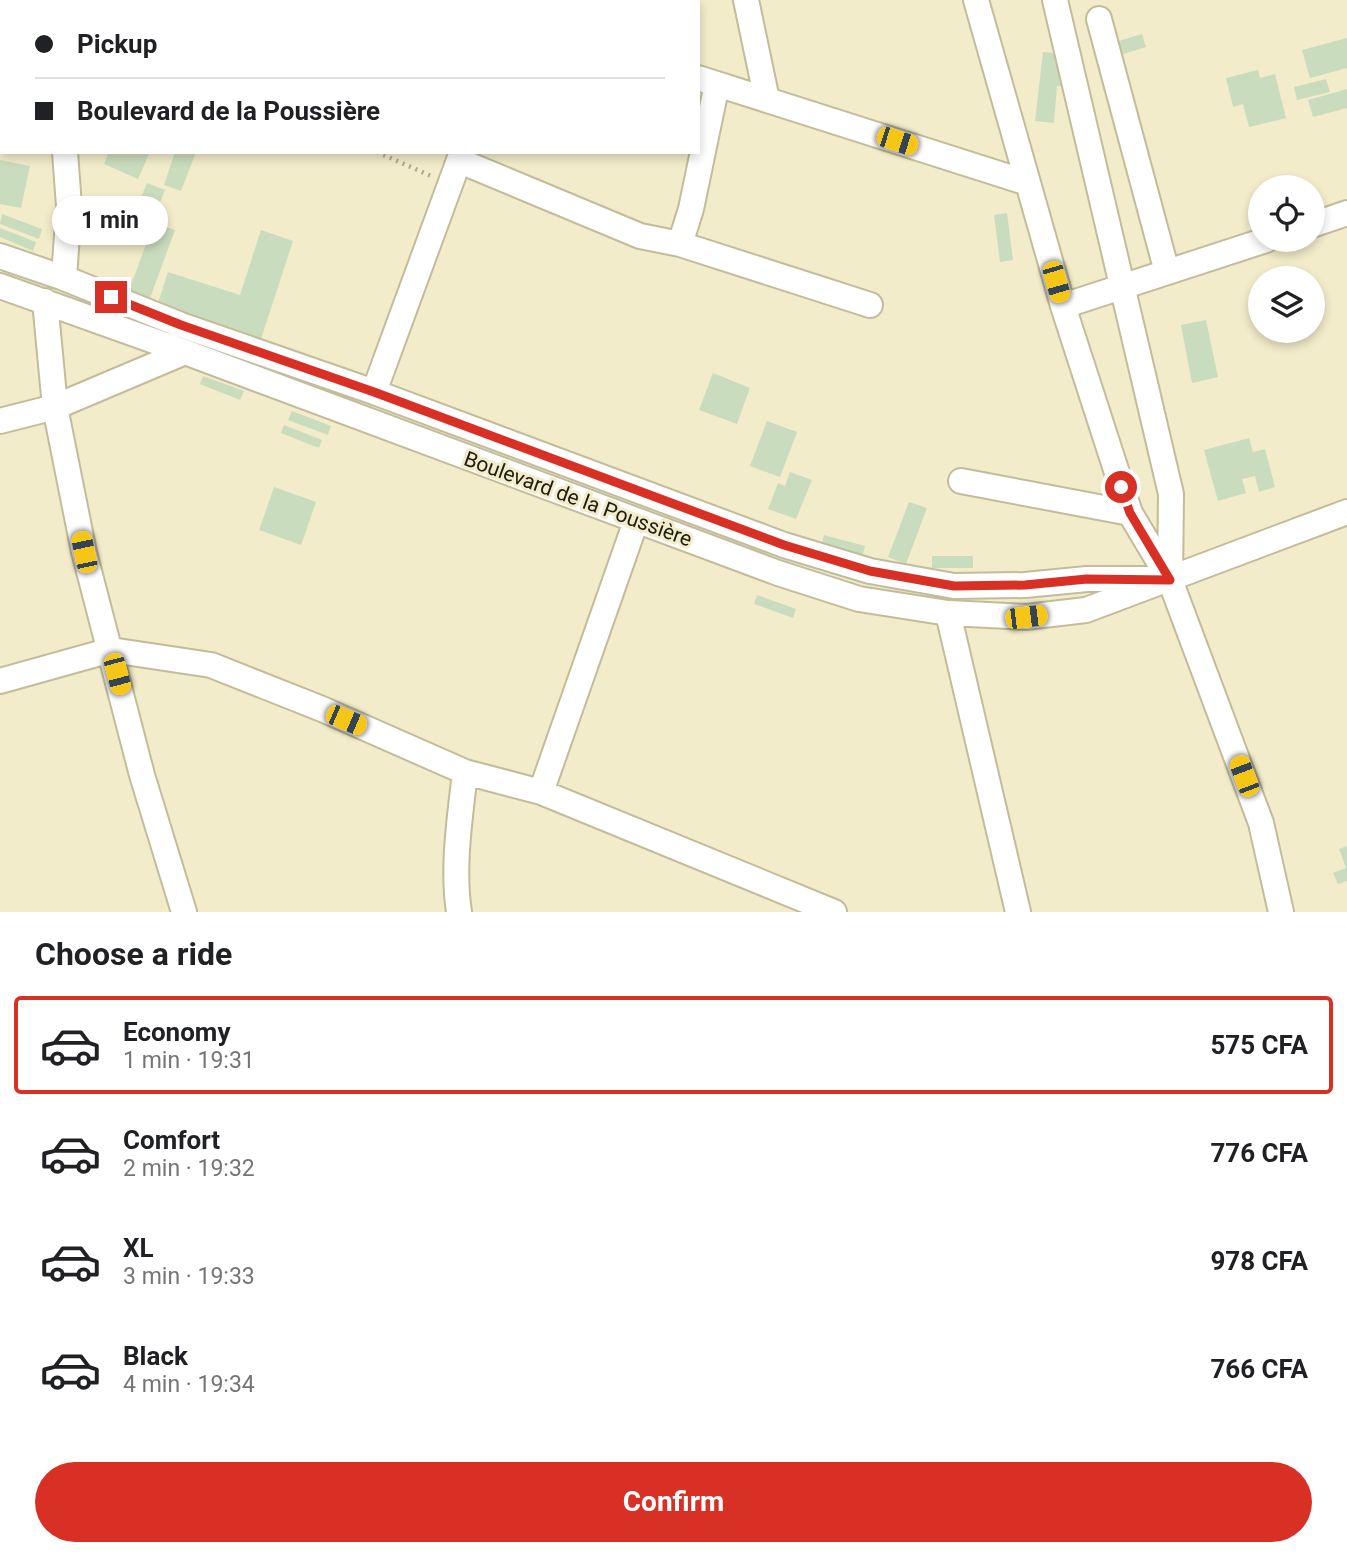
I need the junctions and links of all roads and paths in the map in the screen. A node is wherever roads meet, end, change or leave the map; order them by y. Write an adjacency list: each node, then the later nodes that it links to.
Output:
1 (746, 0): 6 (street)
2 (976, 0): 12 (street)
3 (1055, 0): 22 (street)
4 (1099, 19): 19 (street)
5 (708, 81): 6 (street); 7 (street)
6 (767, 100): 12 (street)
7 (700, 141)
8 (65, 154): 20 (street)
9 (381, 154): 13 (path)
10 (698, 154): 16 (street)
11 (461, 156): 13 (street); 16 (street)
12 (1028, 183): 25 (street)
13 (450, 185): 27 (street)
14 (1347, 213): 15 (street)
15 (1325, 221)
16 (680, 244): 24 (street)
17 (1248, 246): 19 (street)
18 (0, 256): 20 (street, Boulevard de la Poussière)
19 (1167, 272): 22 (street)
20 (64, 278): 27 (street, Boulevard de la Poussière)
21 (0, 286): 23 (street, Boulevard de la Poussière)
22 (1121, 288): 25 (street); 34 (street)
23 (45, 301): 26 (street, Boulevard de la Poussière); 28 (street)
24 (870, 305)
25 (1063, 306): 32 (street)
26 (185, 352): 28 (street); 33 (street, Boulevard de la Poussière)
27 (374, 392): 34 (street, Boulevard de la Poussière)
28 (55, 407): 29 (street); 36 (street)
29 (0, 421)
30 (961, 481): 32 (street)
31 (1347, 512): 34 (street, Boulevard de la Poussière)
32 (1130, 513): 34 (street)
33 (636, 521): 35 (street, Boulevard de la Poussière); 39 (street)
34 (1170, 580): 35 (street, Boulevard de la Poussière); 44 (street)
35 (948, 613): 43 (street)
36 (111, 650): 37 (street); 38 (street); 40 (street)
37 (0, 681)
38 (465, 772): 39 (street); 41 (street)
39 (541, 792): 42 (street)
40 (184, 912)
41 (459, 912)
42 (834, 912)
43 (1018, 912)
44 (1281, 912)

